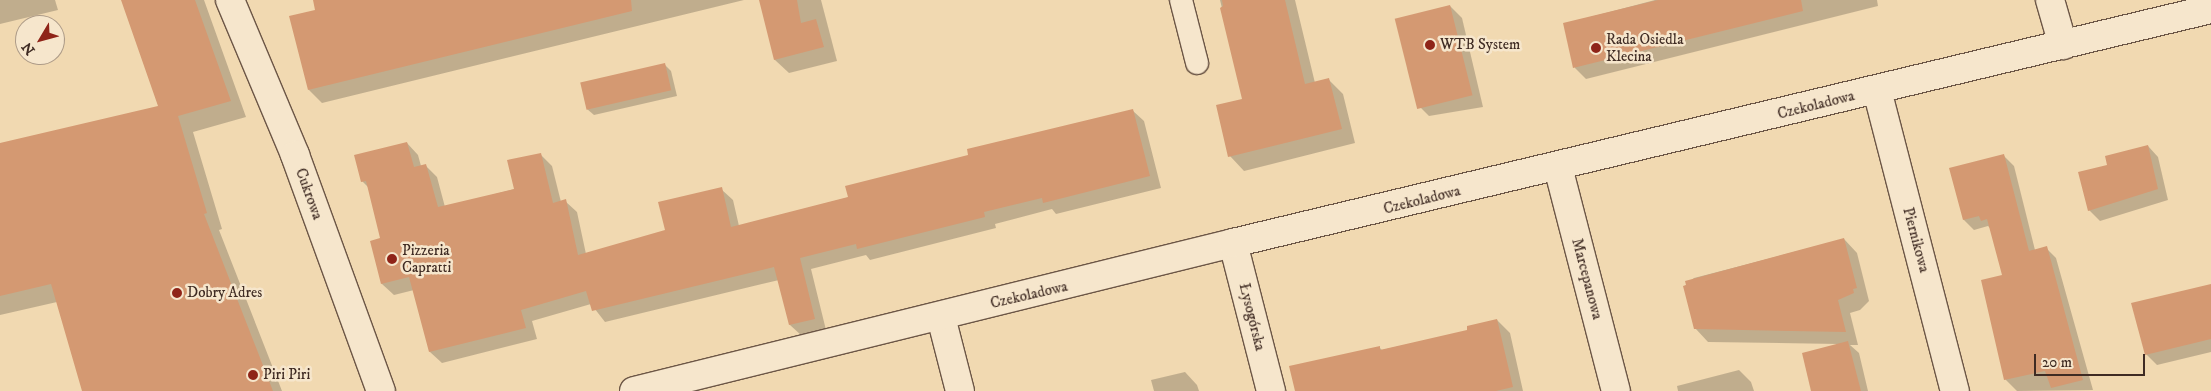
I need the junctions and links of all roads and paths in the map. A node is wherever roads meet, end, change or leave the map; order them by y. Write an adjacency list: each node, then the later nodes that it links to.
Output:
1 (230, 0): 11 (street, Cukrowa)
2 (1181, 0): 6 (lane)
3 (2050, 0): 5 (street)
4 (2211, 9): 5 (street, Czekoladowa)
5 (2063, 45): 7 (street, Czekoladowa)
6 (1197, 64)
7 (1877, 90): 8 (street, Czekoladowa); 16 (street, Piernikowa)
8 (1558, 167): 9 (street, Czekoladowa); 15 (street, Marcepanowa)
9 (1233, 243): 10 (street, Czekoladowa); 14 (street, Łysogórska)
10 (942, 316): 12 (street, Czekoladowa); 13 (street)
11 (381, 391)
12 (634, 391)
13 (960, 391)
14 (1270, 391)
15 (1616, 391)
16 (1955, 391)

